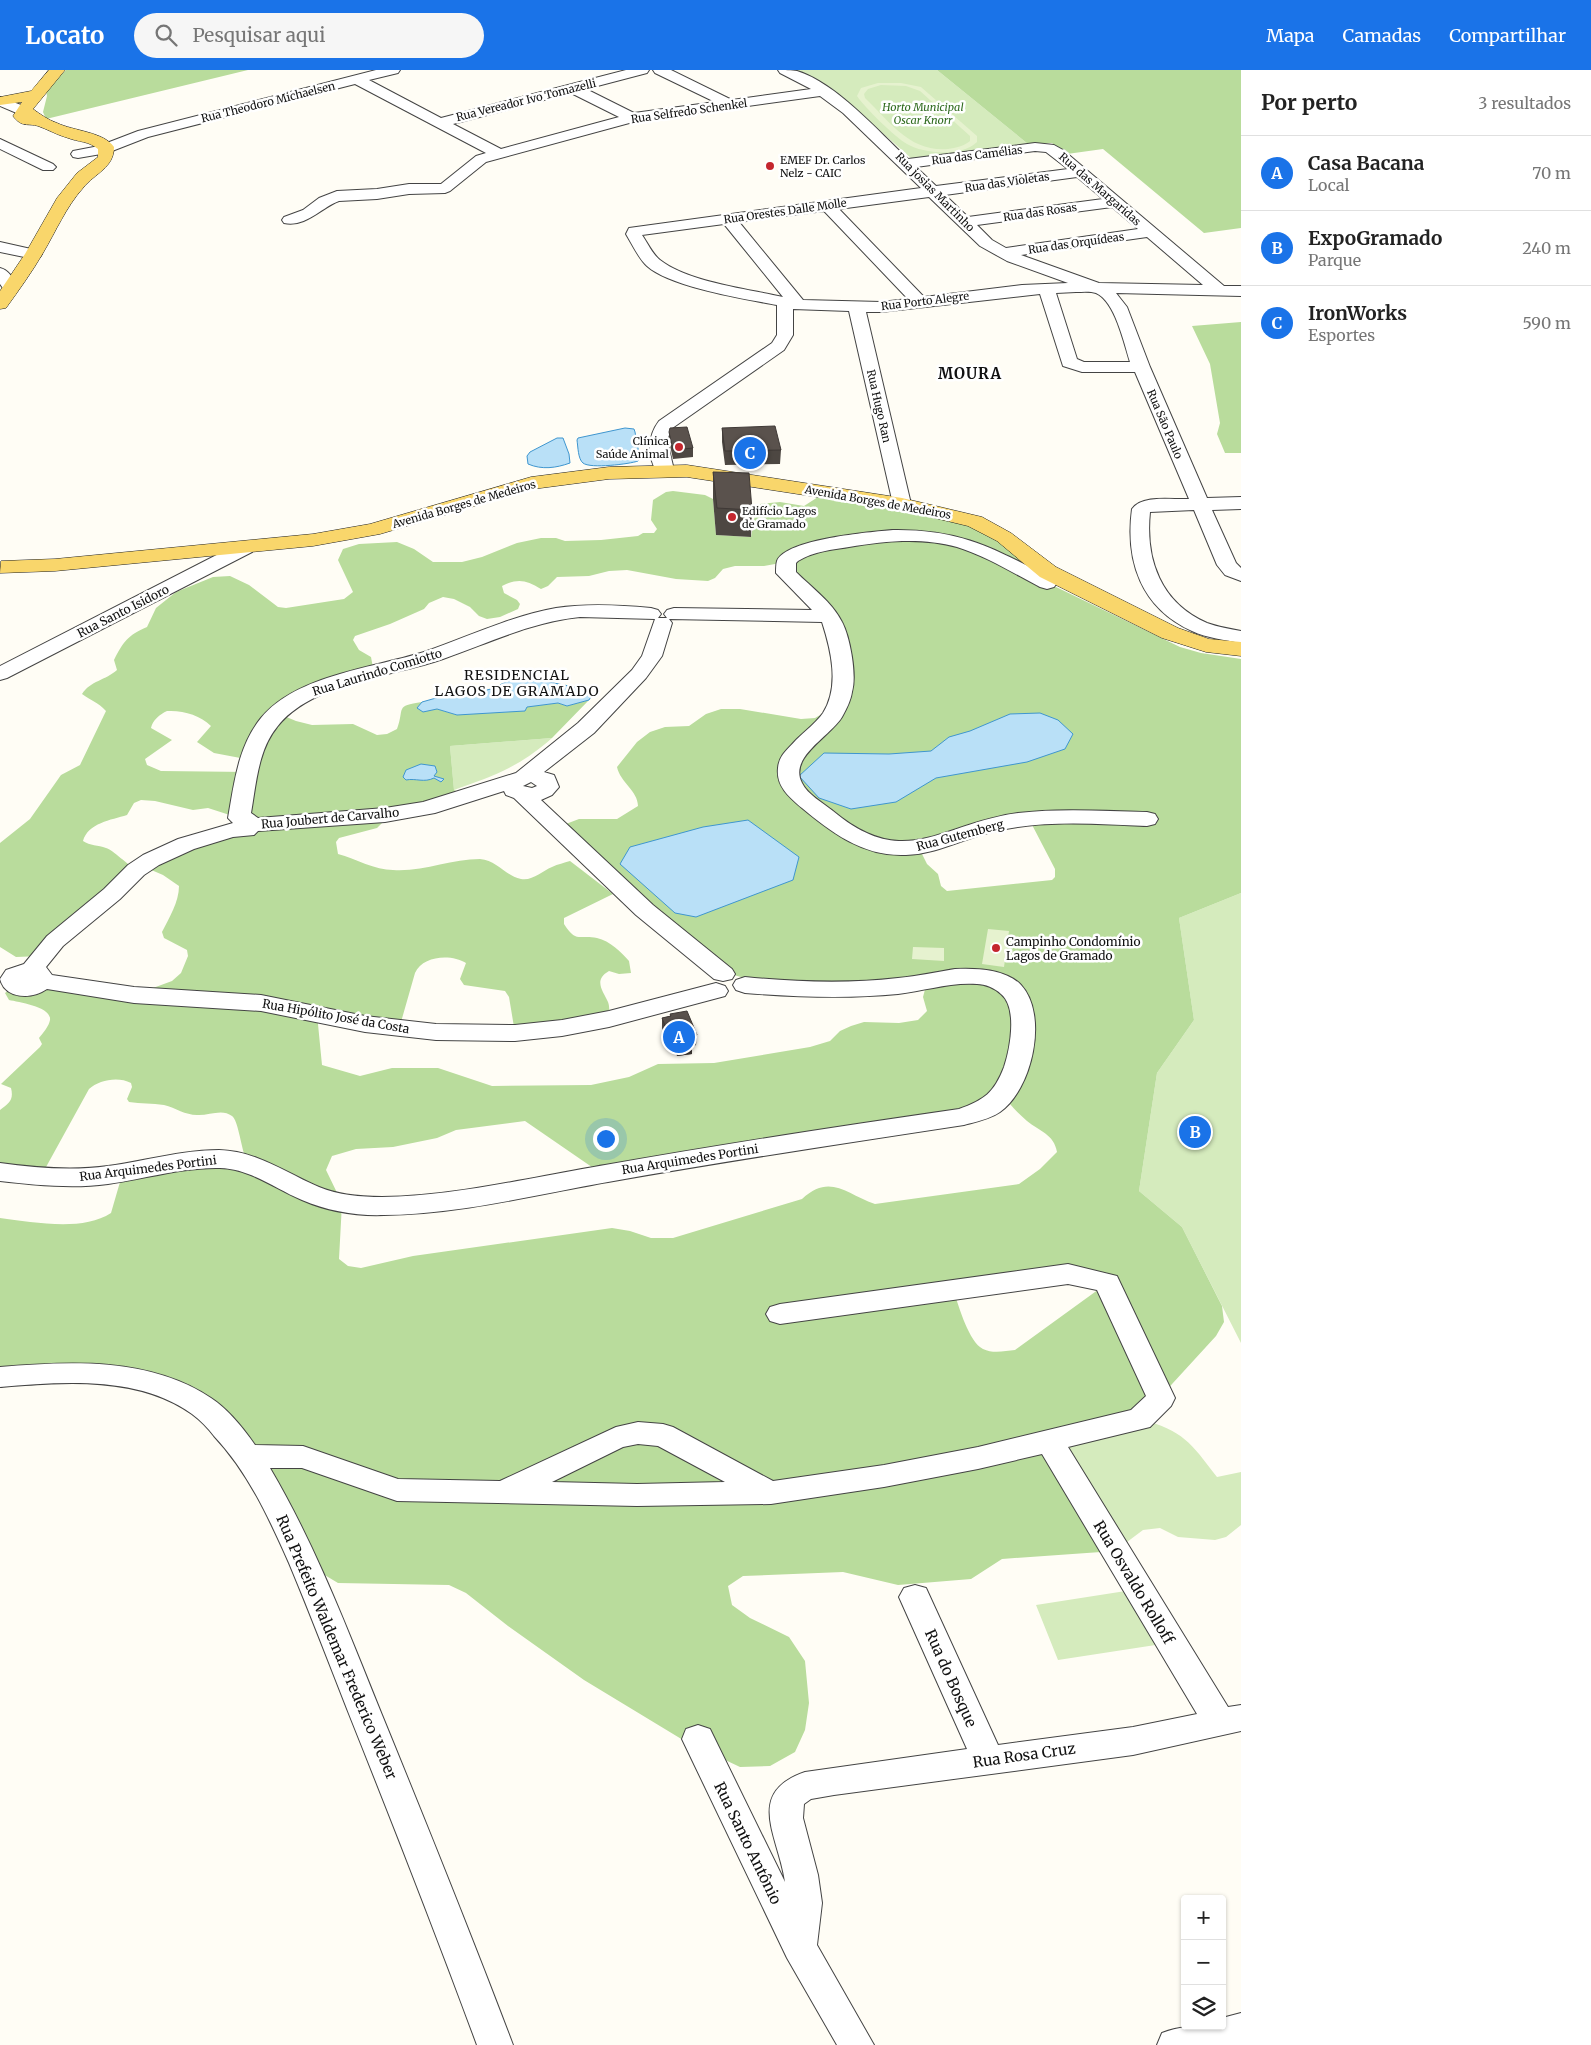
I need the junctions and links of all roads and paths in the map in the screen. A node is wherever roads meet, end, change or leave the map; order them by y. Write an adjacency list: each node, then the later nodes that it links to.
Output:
1 (57, 70): 9 (main road)
2 (393, 70): 6 (street, Rua Theodoro Michaelsen)
3 (642, 70): 7 (street, Rua Vereador Ivo Tomazelli)
4 (660, 70): 11 (street)
5 (785, 70): 8 (street, Rua josias Martinho)
6 (356, 79): 14 (street); 16 (street, Rua Theodoro Michaelsen)
7 (573, 88): 13 (street); 14 (street, Rua Vereador Ivo Tomazelli)
8 (824, 91): 11 (street, Rua Selfredo Schenkel); 20 (street, Rua josias Martinho)
9 (37, 92): 10 (main road); 12 (main road)
10 (0, 102): 12 (street)
11 (732, 105): 13 (street, Rua Selfredo Schenkel)
12 (29, 117): 16 (main road); 18 (main road)
13 (632, 118): 19 (street, Rua Selfredo Schenkel)
14 (438, 122): 19 (street)
15 (0, 143): 21 (street)
16 (102, 144): 18 (street, Rua Theodoro Michaelsen); 23 (main road)
17 (1049, 148): 20 (street, Rua das Camélias); 22 (street, Rua das Margaridas)
18 (74, 150): 23 (main road)
19 (498, 153): 28 (street, Rua Selfredo Schenkel)
20 (906, 164): 24 (street, Rua josias Martinho)
21 (48, 168)
22 (1080, 172): 24 (street, Rua das Violetas); 25 (street, Rua das Margaridas)
23 (83, 177): 33 (main road)
24 (934, 192): 26 (street, Rua Orestes Dalle Molle); 29 (street, Rua josias Martinho)
25 (1114, 202): 29 (street, Rua das Rosas); 31 (street, Rua das Margaridas)
26 (828, 206): 27 (street, Rua Orestes Dalle Molle); 42 (street)
27 (728, 219): 30 (street, Rua Orestes Dalle Molle); 44 (street)
28 (290, 220)
29 (965, 222): 34 (street, Rua josias Martinho)
30 (635, 232): 44 (street, Rua Porto Alegre)
31 (1150, 232): 34 (street, Rua das Orquídeas); 40 (street, Rua das Margaridas)
32 (0, 246): 33 (street)
33 (26, 252): 35 (street); 37 (main road)
34 (1002, 253): 39 (street, Rua josias Martinho)
35 (0, 257)
36 (0, 273): 37 (street)
37 (11, 288): 43 (main road)
38 (1046, 288): 39 (street, Rua Porto Alegre); 42 (street, Rua Porto Alegre); 46 (street)
39 (1099, 288): 40 (street, Rua Porto Alegre); 46 (street, Rua São Paulo)
40 (1220, 291): 41 (street, Rua Porto Alegre)
41 (1241, 291)
42 (920, 302): 45 (street, Rua Porto Alegre)
43 (0, 304)
44 (791, 304): 45 (street, Rua Porto Alegre); 47 (street)
45 (857, 308): 50 (street, Rua Hugo Ran)
46 (1141, 366): 48 (street, Rua São Paulo)
47 (665, 470): 50 (main road, Avenida Borges de Medeiros); 51 (main road, Avenida Borges de Medeiros)
48 (1200, 503): 49 (street); 52 (street, Rua São Paulo); 57 (street)
49 (1241, 503)
50 (902, 504): 54 (main road, Avenida Borges de Medeiros)
51 (245, 548): 53 (main road, Avenida Borges de Medeiros); 60 (street, Rua Santo Isidoro)
52 (1234, 570)
53 (0, 571)
54 (1039, 575): 55 (street, Rua Gutemberg); 58 (main road); 59 (main road)
55 (828, 616): 56 (street, Rua Laurindo Comiotto); 62 (street, Rua Gutemberg)
56 (663, 617): 61 (street); 63 (street, Rua Laurindo Comiotto)
57 (1241, 637)
58 (1241, 650)
59 (1241, 659)
60 (0, 674)
61 (528, 785): 63 (street, Rua Joubert de Carvalho); 64 (street)
62 (1147, 820)
63 (241, 824): 65 (street)
64 (728, 983): 65 (street, Rua Hipólito José da Costa); 66 (street, Rua Arquimedes Portini)
65 (21, 984)
66 (0, 1172)
67 (780, 1314): 69 (street)
68 (0, 1377): 70 (street, Rua Prefeito Waldemar Frederico Weber)
69 (1048, 1442): 72 (street); 74 (street, Rua Osvaldo Rolloff)
70 (248, 1456): 71 (street); 79 (street, Rua Prefeito Waldemar Frederico Weber)
71 (502, 1492): 72 (street); 72 (street)
72 (770, 1493)
73 (914, 1597): 76 (street, Rua do Bosque)
74 (1230, 1720): 76 (street, Rua Rosa Cruz)
75 (698, 1739): 77 (street, Rua Santo Antônio)
76 (988, 1760): 77 (street, Rua Rosa Cruz)
77 (799, 1947): 80 (street, Rua Santo Antônio)
78 (1241, 2030): 81 (street)
79 (495, 2045)
80 (856, 2045)
81 (1175, 2045)

